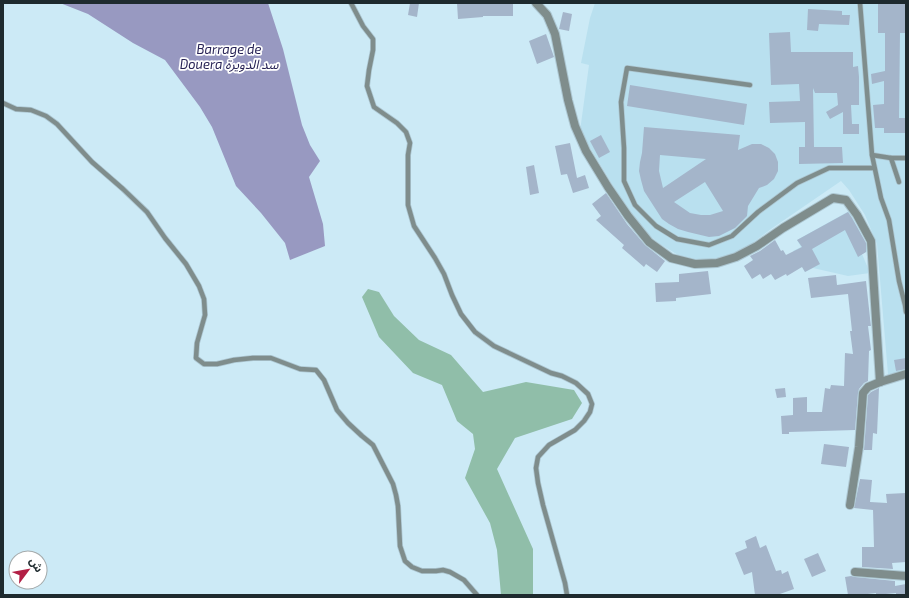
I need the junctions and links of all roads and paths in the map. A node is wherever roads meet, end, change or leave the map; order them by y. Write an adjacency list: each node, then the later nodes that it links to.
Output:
1 (351, 3): 18 (lane)
2 (536, 3): 13 (street)
3 (860, 3): 6 (lane)
4 (750, 85): 9 (lane)
5 (3, 103): 17 (lane)
6 (872, 155): 7 (lane); 9 (lane)
7 (891, 158): 8 (lane); 10 (lane)
8 (906, 158)
9 (874, 168): 11 (lane)
10 (899, 182)
11 (906, 312)
12 (906, 374): 13 (street)
13 (880, 382): 14 (street)
14 (850, 505)
15 (855, 572): 16 (street)
16 (906, 576)
17 (477, 595)
18 (567, 595)

